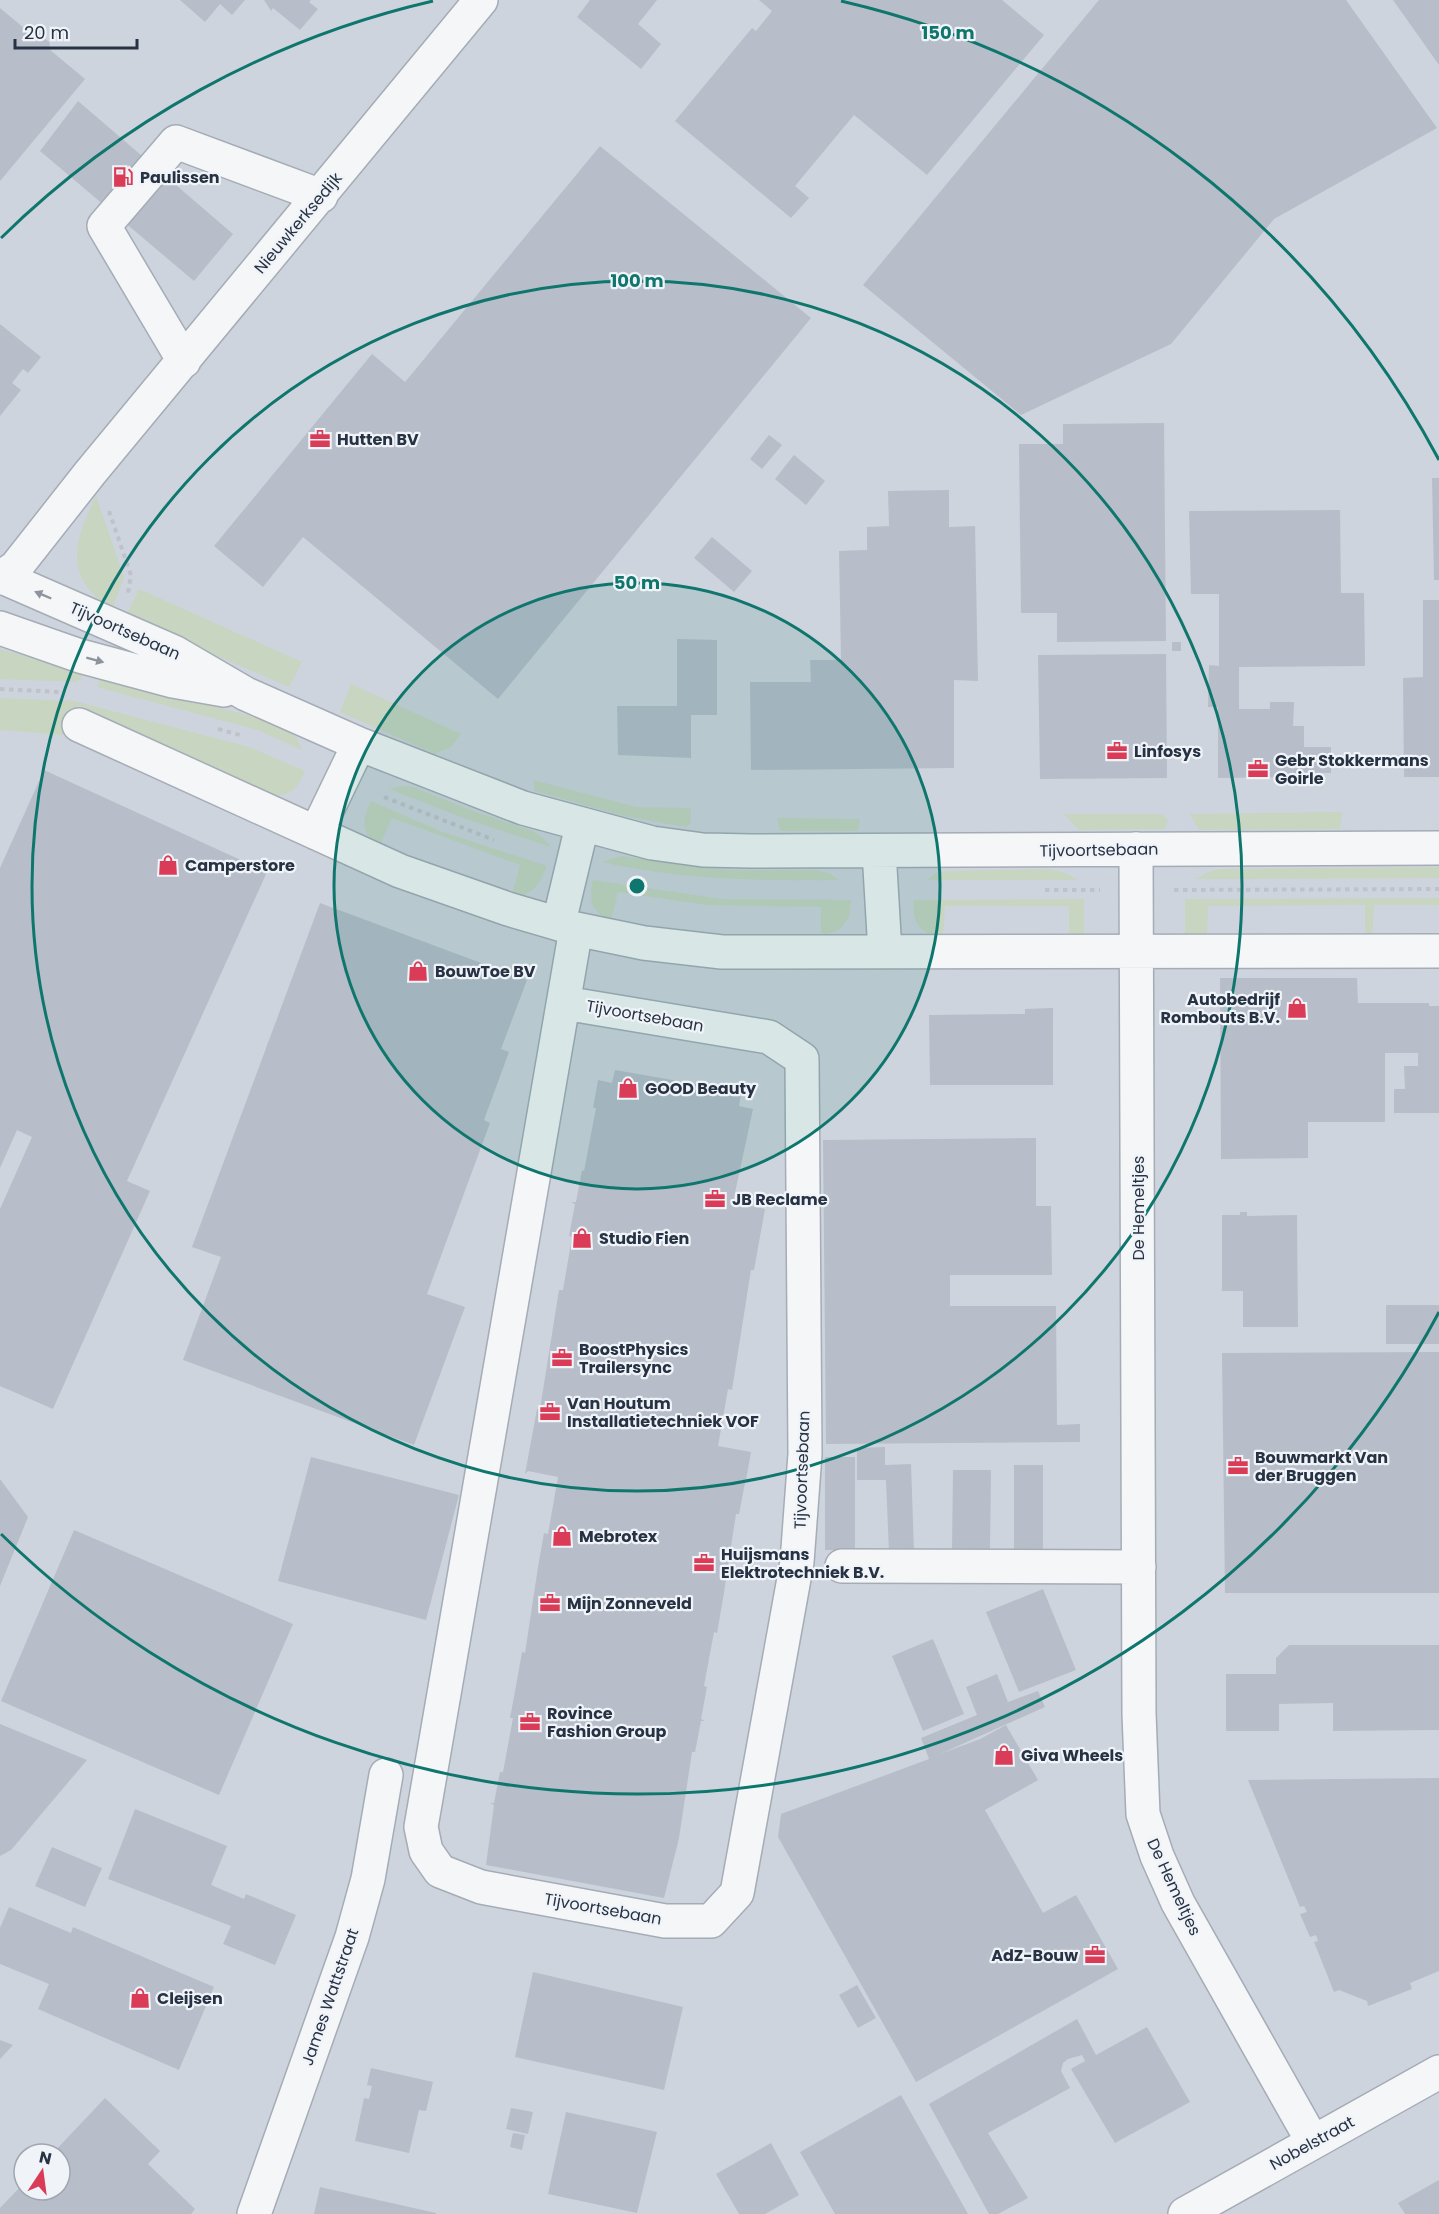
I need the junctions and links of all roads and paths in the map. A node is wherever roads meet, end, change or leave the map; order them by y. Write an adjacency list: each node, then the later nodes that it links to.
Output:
1 (482, 0): 2 (street, Nieuwkerksedijk)
2 (321, 195): 3 (street, Nieuwkerksedijk); 3 (street)
3 (184, 361): 5 (street, Nieuwkerksedijk)
4 (108, 509): 6 (path)
5 (0, 577): 6 (street, Tijvoortsebaan, one-way to 5)
6 (112, 624): 8 (street, Tijvoortsebaan)
7 (0, 628): 8 (street, Tijvoortsebaan, one-way to 8)
8 (246, 694): 10 (street, Tijvoortsebaan)
9 (79, 724): 12 (street)
10 (359, 744): 11 (street, Tijvoortsebaan); 12 (street)
11 (582, 826): 15 (street, Tijvoortsebaan); 16 (street, Tijvoortsebaan)
12 (316, 833): 16 (street)
13 (1439, 848): 14 (street, Tijvoortsebaan)
14 (1136, 849): 15 (street, Tijvoortsebaan); 19 (street, De Hemeltjes)
15 (879, 851): 18 (street)
16 (567, 925): 18 (street); 20 (street, Tijvoortsebaan)
17 (1439, 951): 19 (street)
18 (885, 952): 19 (street)
19 (1136, 952): 22 (street, De Hemeltjes)
20 (564, 1003): 20 (street, Tijvoortsebaan)
21 (842, 1566): 22 (street)
22 (1139, 1567): 25 (street, De Hemeltjes)
23 (386, 1775): 26 (street, James Wattstraat)
24 (1439, 2072): 25 (street, Nobelstraat)
25 (1313, 2142): 27 (street, Nobelstraat)
26 (254, 2214)
27 (1185, 2214)

